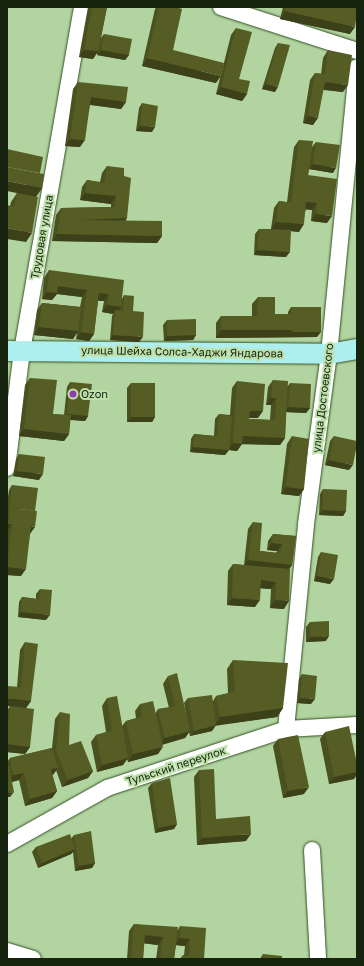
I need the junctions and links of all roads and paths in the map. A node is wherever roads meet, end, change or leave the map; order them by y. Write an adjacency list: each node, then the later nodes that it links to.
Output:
1 (82, 7): 6 (street, Трудовая улица)
2 (221, 7): 3 (street)
3 (357, 51)
4 (357, 67): 7 (street, улица Достоевского)
5 (357, 350): 7 (main road, улица Шейха Солса-Хаджи Яндарова)
6 (15, 351): 7 (main road, улица Шейха Солса-Хаджи Яндарова); 8 (street, Трудовая улица)
7 (329, 354): 10 (street, улица Достоевского)
8 (7, 468)
9 (357, 725): 10 (street, Тульский переулок)
10 (286, 729): 11 (street, Тульский переулок)
11 (7, 844)
12 (312, 850): 15 (street)
13 (7, 951): 14 (street)
14 (32, 959)
15 (318, 959)

